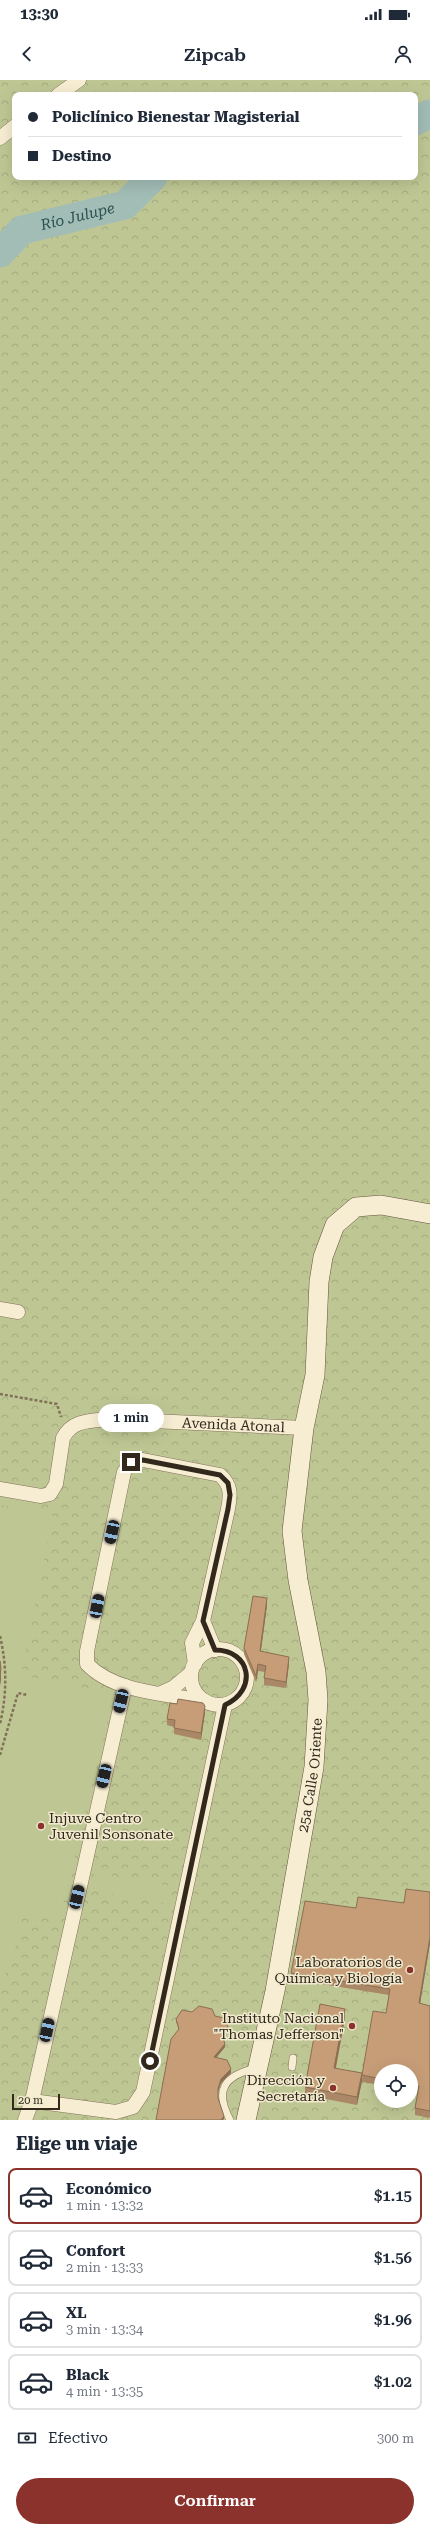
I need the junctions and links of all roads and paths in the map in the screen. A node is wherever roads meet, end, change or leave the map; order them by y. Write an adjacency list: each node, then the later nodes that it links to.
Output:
1 (79, 80): 2 (street)
2 (62, 92)
3 (12, 128): 4 (street)
4 (0, 138)
5 (430, 1214): 10 (street, 25a Calle Oriente)
6 (0, 1309): 7 (street)
7 (18, 1312)
8 (0, 1394): 9 (path)
9 (71, 1426): 10 (street, Avenida Atonal); 11 (street)
10 (304, 1428): 25 (street, 25a Calle Oriente)
11 (0, 1489)
12 (203, 1621): 14 (street); 15 (street); 16 (street)
13 (0, 1636): 21 (path)
14 (215, 1650): 15 (street); 20 (street)
15 (193, 1669): 17 (street); 19 (street)
16 (125, 1686): 17 (street); 26 (street)
17 (161, 1693): 19 (street)
18 (27, 1695): 22 (path)
19 (205, 1701): 20 (street)
20 (225, 1705): 26 (street)
21 (0, 1724)
22 (0, 1755)
23 (293, 2058): 24 (lane)
24 (292, 2066)
25 (258, 2067): 28 (lane); 29 (street, 25a Calle Oriente)
26 (32, 2101): 27 (street)
27 (25, 2120)
28 (230, 2120)
29 (246, 2120)

